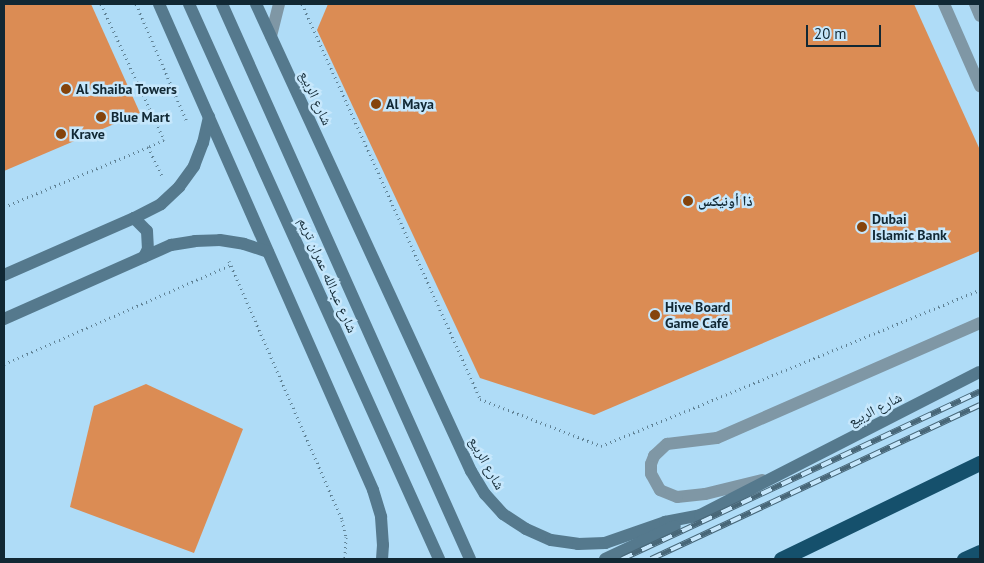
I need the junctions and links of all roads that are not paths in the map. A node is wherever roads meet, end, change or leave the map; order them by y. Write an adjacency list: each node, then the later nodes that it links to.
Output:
1 (159, 4): 11 (main road)
2 (189, 4): 24 (main road, شارع عبدالله عمران تريم)
3 (222, 4): 25 (main road, شارع عبدالله عمران تريم)
4 (256, 4): 9 (main road, شارع الربيع)
5 (278, 4): 9 (street)
6 (944, 4): 10 (street)
7 (975, 4): 8 (street)
8 (980, 16)
9 (271, 36): 21 (main road, شارع الربيع)
10 (980, 86)
11 (209, 117): 12 (main road); 13 (main road)
12 (134, 218): 14 (main road); 15 (main road)
13 (268, 252): 14 (main road); 23 (main road)
14 (144, 257): 16 (main road)
15 (4, 275)
16 (4, 319)
17 (980, 323): 20 (street)
18 (980, 372): 20 (main road, شارع الربيع)
19 (980, 462): 27 (highway)
20 (781, 474): 21 (main road, شارع الربيع)
21 (700, 514): 26 (main road)
22 (980, 552): 28 (highway)
23 (382, 559)
24 (439, 559)
25 (470, 559)
26 (605, 559)
27 (781, 559)
28 (964, 559)

